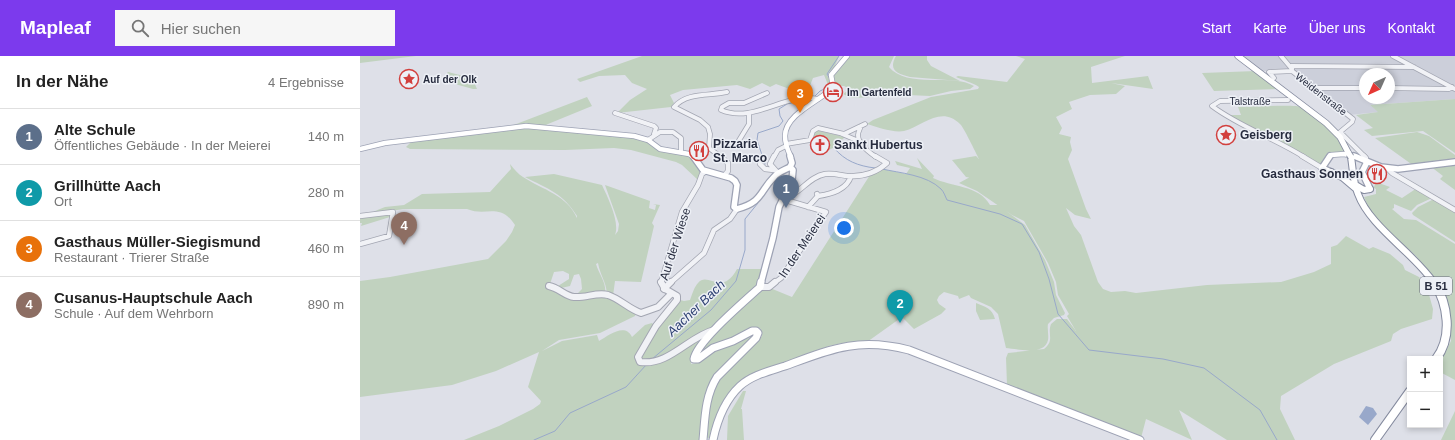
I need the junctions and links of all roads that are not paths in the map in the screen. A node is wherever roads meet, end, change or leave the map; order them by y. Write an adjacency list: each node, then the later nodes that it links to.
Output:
1 (847, 56): 15 (main road)
2 (1238, 56): 35 (highway, B 51)
3 (1281, 56): 5 (street)
4 (1393, 56): 6 (street)
5 (1291, 66): 6 (street); 7 (street)
6 (1414, 67): 12 (street)
7 (1292, 71): 8 (street, Weidenstraße); 9 (street, Weidenstraße)
8 (1274, 78)
9 (1314, 88): 10 (street); 27 (street, Weidenstraße)
10 (1359, 88)
11 (1395, 88): 12 (street)
12 (1453, 88)
13 (727, 92): 37 (street)
14 (767, 93): 18 (street)
15 (815, 98): 18 (street); 24 (main road)
16 (1288, 100): 31 (street, Talstraße)
17 (615, 113): 19 (street)
18 (749, 113): 23 (street)
19 (654, 134): 21 (street); 26 (street)
20 (842, 134): 22 (street); 22 (street); 24 (street)
21 (648, 140): 25 (main road); 26 (main road)
22 (860, 140): 38 (street)
23 (738, 142)
24 (784, 147): 30 (main road); 34 (street)
25 (360, 149)
26 (681, 152): 33 (main road)
27 (1366, 161): 31 (main road); 32 (main road); 40 (main road)
28 (1455, 162): 32 (main road)
29 (760, 164): 34 (street)
30 (790, 167): 34 (main road); 41 (main road)
31 (1322, 168): 36 (main road)
32 (1387, 168): 45 (street)
33 (706, 171): 37 (main road); 50 (street, Auf der Wiese)
34 (776, 171): 44 (main road)
35 (1352, 171): 36 (highway); 39 (highway, B 51)
36 (1331, 172): 39 (highway)
37 (724, 176): 44 (main road)
38 (851, 176): 41 (street); 43 (street)
39 (1354, 186): 40 (highway); 42 (highway, B 51)
40 (1370, 189): 42 (highway)
41 (782, 198): 43 (street, In der Meierei); 49 (main road)
42 (1359, 199): 53 (highway, B 51)
43 (808, 206): 49 (street, In der Meierei)
44 (737, 209): 50 (street)
45 (1455, 210)
46 (360, 216): 47 (street)
47 (360, 244)
48 (549, 286): 51 (street, Auf der Wiese)
49 (760, 287): 52 (main road)
50 (664, 289): 51 (street, Auf der Wiese)
51 (671, 294): 52 (street, Auf der Wiese)
52 (715, 330): 55 (main road)
53 (1438, 356)
54 (1409, 392): 58 (highway)
55 (702, 440)
56 (713, 440): 57 (main road)
57 (1140, 440)
58 (1375, 440)

